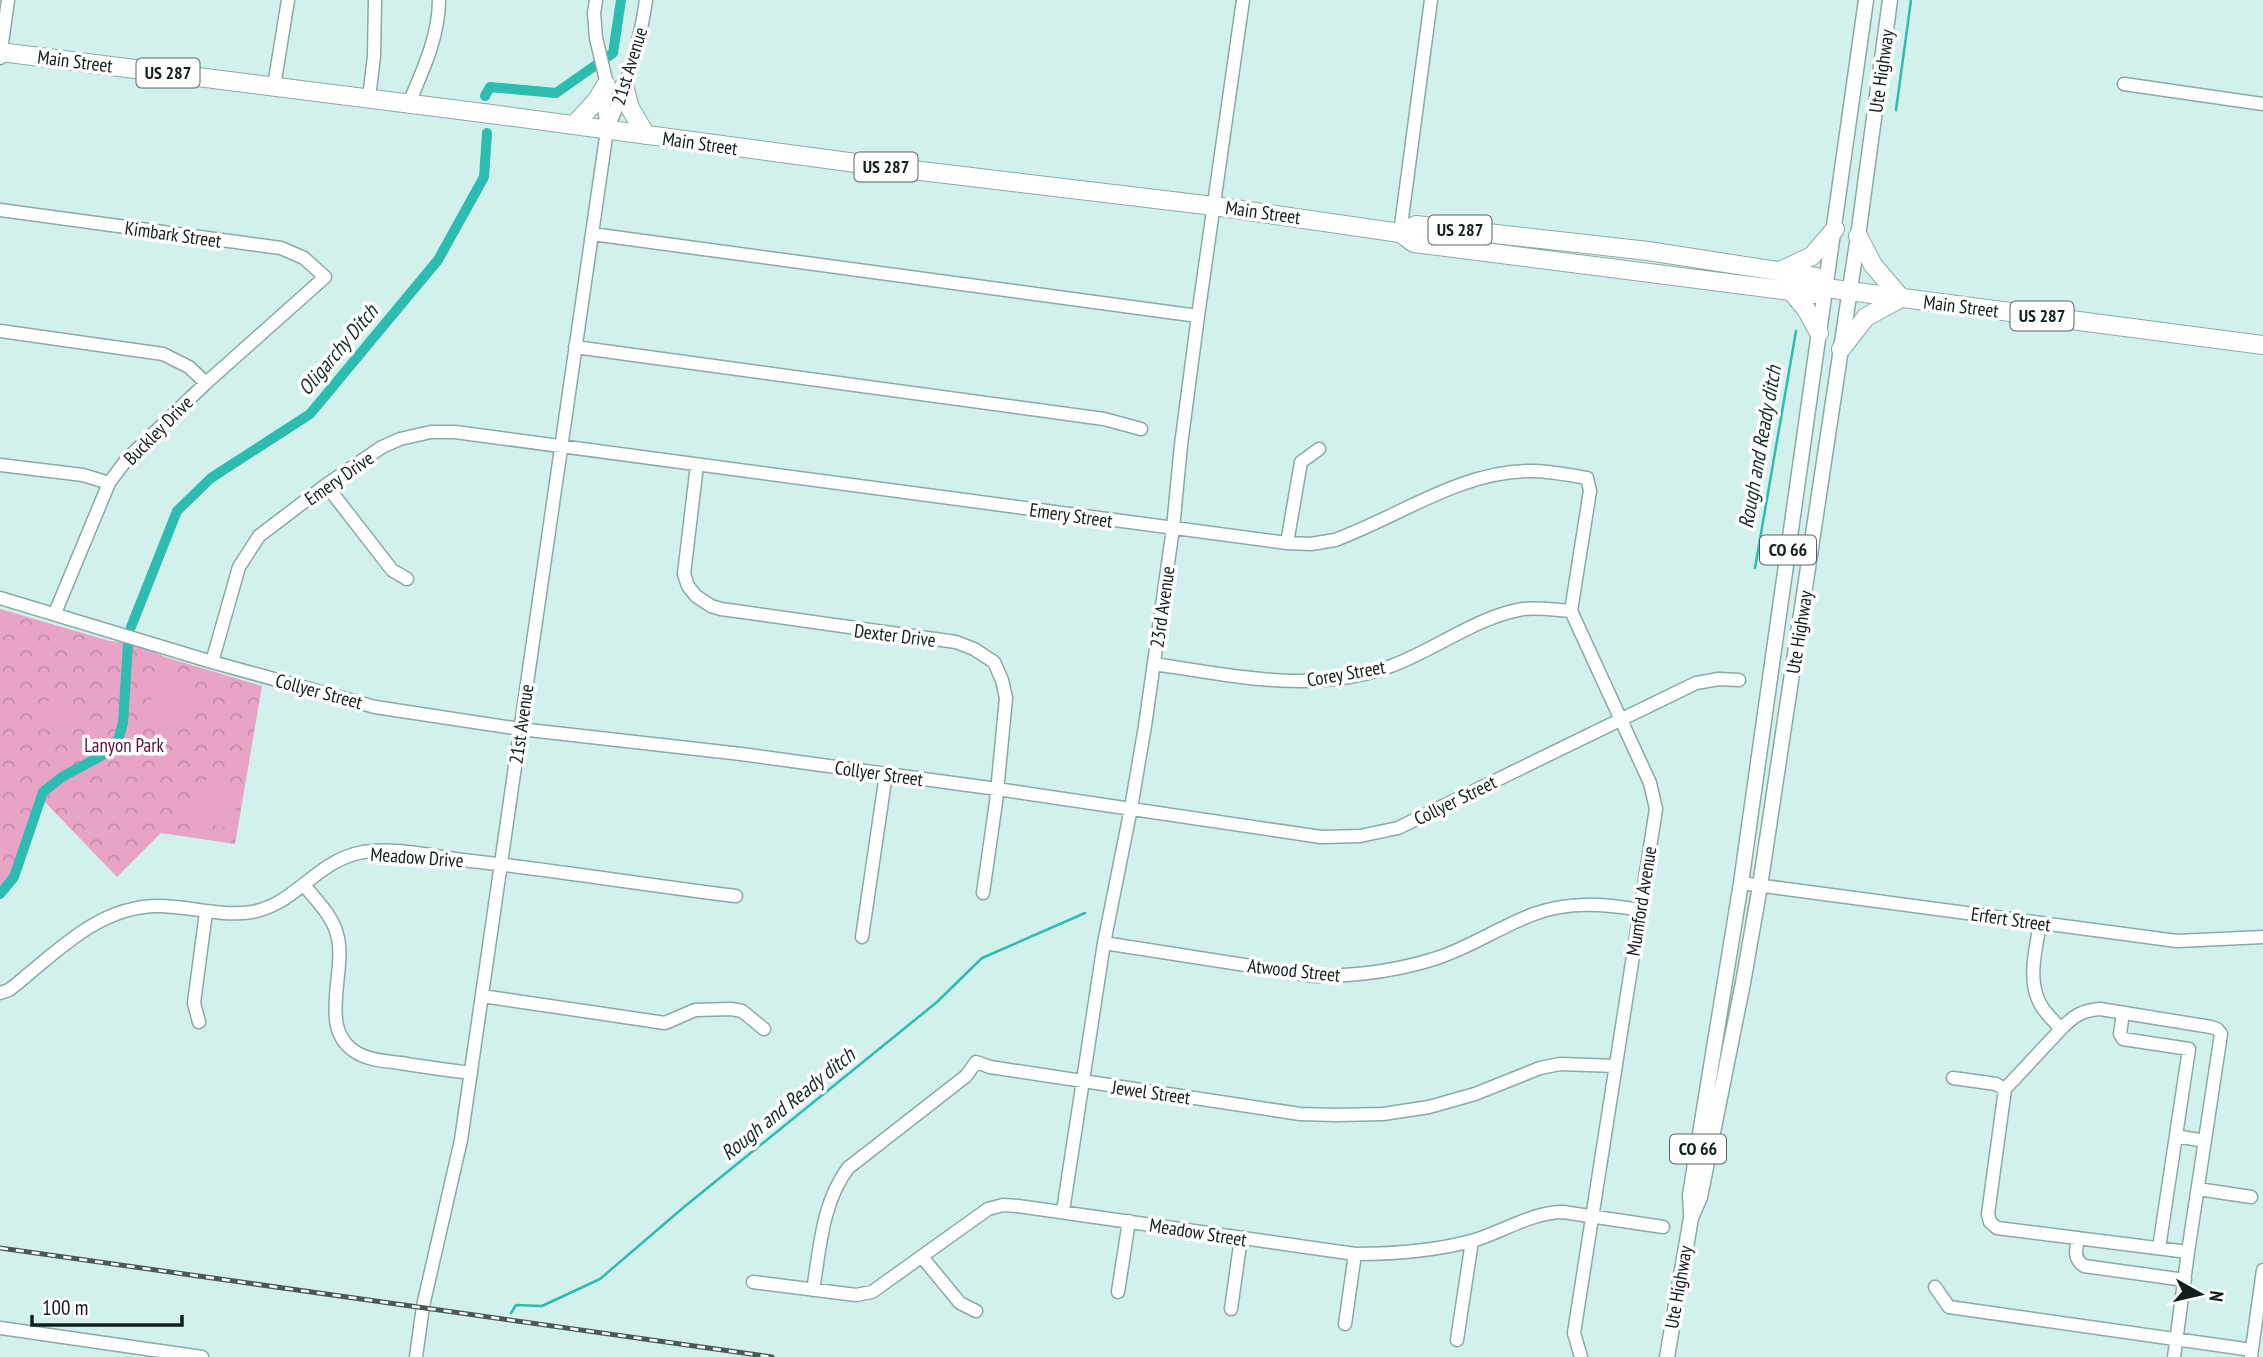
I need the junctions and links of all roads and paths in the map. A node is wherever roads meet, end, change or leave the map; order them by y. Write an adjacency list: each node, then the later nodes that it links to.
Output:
1 (8, 0): 11 (street)
2 (288, 0): 14 (street)
3 (375, 0): 15 (street)
4 (439, 0): 16 (street)
5 (596, 0): 12 (street, 21st Avenue)
6 (646, 0): 12 (street, 21st Avenue)
7 (1243, 0): 21 (street, 23rd Avenue)
8 (1432, 0): 24 (street)
9 (1866, 0): 23 (main road, Ute Highway / CO 66)
10 (1890, 0): 26 (main road, Ute Highway / CO 66)
11 (0, 54): 14 (highway, Main Street / US 287)
12 (611, 80): 18 (highway); 19 (street, 21st Avenue); 20 (highway)
13 (2124, 84): 17 (street)
14 (274, 86): 15 (highway, Main Street / US 287)
15 (369, 98): 16 (highway, Main Street / US 287)
16 (409, 103): 18 (highway, Main Street / US 287)
17 (2263, 104)
18 (573, 125): 19 (highway, Main Street / US 287)
19 (607, 130): 20 (highway, Main Street / US 287); 25 (street, 21st Avenue)
20 (646, 135): 21 (highway, Main Street / US 287)
21 (1214, 205): 24 (highway, Main Street / US 287); 33 (street, 23rd Avenue)
22 (0, 210): 28 (street, Kimbark Street)
23 (1835, 229): 27 (highway); 29 (main road, Ute Highway / CO 66)
24 (1400, 233): 27 (highway, Main Street / US 287); 30 (highway, Main Street / US 287)
25 (592, 234): 33 (street); 37 (street, 21st Avenue)
26 (1858, 236): 31 (main road, Ute Highway / CO 66); 32 (highway)
27 (1780, 271): 29 (highway, Main Street / US 287)
28 (316, 285): 39 (street, Buckley Drive)
29 (1826, 288): 30 (highway, Main Street / US 287); 31 (highway, Main Street / US 287); 35 (main road, Ute Highway / CO 66)
30 (1791, 291): 35 (highway)
31 (1850, 291): 32 (highway, Main Street / US 287); 38 (main road, Ute Highway / CO 66)
32 (1901, 298): 36 (highway, Main Street / US 287); 38 (highway)
33 (1198, 316): 47 (street, 23rd Avenue)
34 (0, 331): 39 (street)
35 (1819, 333): 62 (main road, Ute Highway / CO 66)
36 (2263, 345)
37 (575, 347): 40 (street); 41 (street, 21st Avenue)
38 (1841, 349): 64 (main road, Ute Highway / CO 66)
39 (206, 383): 45 (street, Buckley Drive)
40 (1141, 429)
41 (561, 447): 44 (street, Emery Street); 46 (street, Emery Drive); 57 (street, 21st Avenue)
42 (1319, 449): 48 (street)
43 (0, 465): 45 (street)
44 (697, 465): 47 (street, Emery Street); 59 (street, Dexter Drive)
45 (109, 483): 52 (street, Buckley Drive)
46 (327, 485): 49 (street); 53 (street, Emery Drive)
47 (1173, 528): 48 (street, Emery Street); 54 (street, 23rd Avenue)
48 (1287, 543): 51 (street, Emery Street)
49 (407, 579)
50 (0, 598): 52 (street, Collyer Street)
51 (1571, 611): 54 (street, Corey Street); 56 (street, Mumford Avenue)
52 (55, 613): 53 (street, Collyer Street)
53 (212, 662): 57 (street, Collyer Street)
54 (1154, 664): 60 (street, 23rd Avenue)
55 (1739, 680): 56 (street, Collyer Street)
56 (1620, 720): 60 (street, Collyer Street); 67 (street, Mumford Avenue)
57 (520, 729): 58 (street, Collyer Street); 61 (street, 21st Avenue)
58 (886, 774): 59 (street, Collyer Street); 70 (street)
59 (997, 789): 60 (street, Collyer Street); 65 (street, Dexter Drive)
60 (1131, 808): 72 (street, 23rd Avenue)
61 (501, 864): 63 (street, Meadow Drive); 66 (street, Meadow Drive); 74 (street, 21st Avenue)
62 (1741, 883): 64 (street, Erfert Street); 92 (main road, Ute Highway / CO 66)
63 (304, 884): 68 (street, Meadow Drive); 82 (street)
64 (1760, 886): 69 (street, Erfert Street); 92 (main road, Ute Highway / CO 66)
65 (983, 893)
66 (736, 896)
67 (1640, 910): 72 (street, Atwood Street); 81 (street, Mumford Avenue)
68 (206, 912): 73 (street, Meadow Drive); 76 (street)
69 (2040, 923): 71 (street, Erfert Street); 79 (street)
70 (862, 937)
71 (2263, 937)
72 (1104, 943): 84 (street, 23rd Avenue)
73 (0, 993)
74 (482, 996): 78 (street); 82 (street, 21st Avenue)
75 (2123, 1013): 77 (street); 79 (street); 80 (street)
76 (199, 1022)
77 (2193, 1024): 80 (street); 87 (street)
78 (764, 1029)
79 (2061, 1029): 85 (street)
80 (2189, 1049): 86 (street)
81 (1616, 1066): 84 (street, Jewel Street); 91 (street, Mumford Avenue)
82 (471, 1073): 117 (street, 21st Avenue)
83 (1953, 1078): 85 (street)
84 (1083, 1082): 90 (street, 23rd Avenue); 106 (street, Jewel Street)
85 (2005, 1089): 96 (street)
86 (2176, 1136): 87 (street); 98 (street)
87 (2205, 1141): 88 (street)
88 (2198, 1189): 89 (street); 99 (street)
89 (2251, 1197)
90 (1063, 1211): 93 (street, Meadow Street); 101 (street, Meadow Street)
91 (1592, 1217): 94 (street, Meadow Street); 97 (street, Meadow Street); 118 (street, Mumford Avenue)
92 (1691, 1218): 119 (main road, Ute Highway / CO 66)
93 (1129, 1221): 95 (street, Meadow Street); 107 (street)
94 (1663, 1227)
95 (1241, 1238): 100 (street, Meadow Street); 108 (street)
96 (2078, 1238): 98 (street); 103 (street)
97 (1472, 1241): 100 (street, Meadow Street); 113 (street)
98 (2159, 1248): 99 (street)
99 (2188, 1252): 103 (street)
100 (1355, 1254): 110 (street)
101 (922, 1257): 106 (street, Meadow Street); 109 (street)
102 (2263, 1270): 115 (street)
103 (2185, 1280): 112 (street)
104 (753, 1282): 106 (street, Meadow Street)
105 (1934, 1287): 112 (street)
106 (813, 1290)
107 (1118, 1292)
108 (1231, 1309)
109 (976, 1311)
110 (1345, 1324)
111 (0, 1328): 114 (street)
112 (2177, 1339): 115 (street); 120 (street)
113 (1457, 1340)
114 (144, 1353): 116 (street)
115 (2251, 1353)
116 (202, 1357)
117 (416, 1357)
118 (1581, 1357)
119 (1667, 1357)
120 (2174, 1357)

